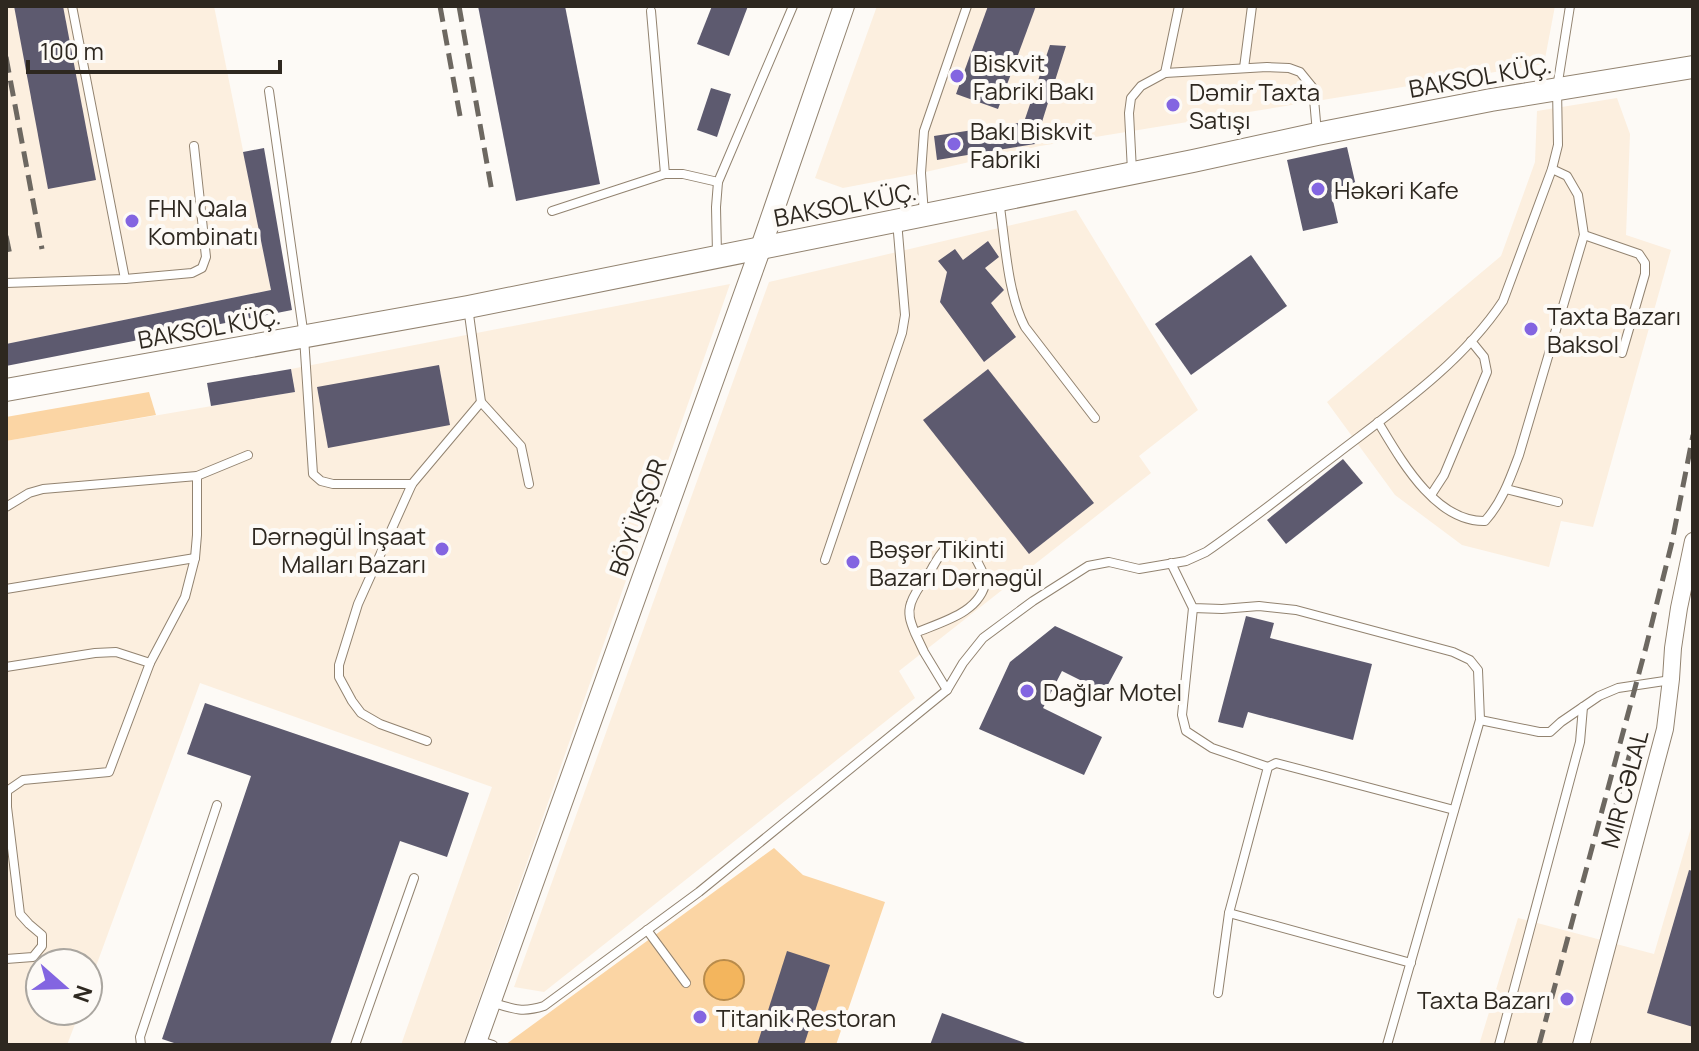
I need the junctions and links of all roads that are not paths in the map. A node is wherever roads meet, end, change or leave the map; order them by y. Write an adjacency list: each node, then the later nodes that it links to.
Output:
1 (72, 6): 27 (lane)
2 (793, 6): 19 (lane)
3 (844, 6): 25 (street, BÖYÜKŞOR)
4 (967, 6): 22 (lane)
5 (1179, 6): 11 (lane)
6 (1252, 6): 10 (lane)
7 (1570, 6): 12 (lane)
8 (651, 11): 18 (lane)
9 (1693, 67): 12 (main road, BAKSOL KÜÇ.)
10 (1244, 68): 11 (lane); 14 (lane)
11 (1165, 73): 17 (lane)
12 (1557, 88): 14 (main road, BAKSOL KÜÇ.); 16 (lane)
13 (269, 91): 30 (lane)
14 (1317, 134): 17 (main road, BAKSOL KÜÇ.)
15 (194, 146): 27 (lane)
16 (1552, 169): 24 (lane); 31 (lane)
17 (1132, 172): 20 (main road, BAKSOL KÜÇ.)
18 (665, 174): 19 (lane); 21 (lane)
19 (718, 182): 26 (lane)
20 (999, 199): 22 (main road, BAKSOL KÜÇ.); 35 (lane)
21 (552, 211)
22 (924, 214): 23 (main road, BAKSOL KÜÇ.)
23 (896, 220): 25 (main road, BAKSOL KÜÇ.); 47 (lane)
24 (1584, 235): 32 (lane); 41 (lane)
25 (761, 247): 26 (main road, BAKSOL KÜÇ.); 69 (street, BÖYÜKŞOR)
26 (717, 256): 29 (main road, BAKSOL KÜÇ.)
27 (125, 279): 28 (lane)
28 (6, 283)
29 (468, 307): 30 (main road, BAKSOL KÜÇ.); 34 (lane)
30 (304, 337): 33 (main road, BAKSOL KÜÇ.); 39 (lane)
31 (1471, 341): 36 (lane); 42 (lane)
32 (1622, 353)
33 (6, 390)
34 (481, 402): 39 (lane); 40 (lane)
35 (1095, 418)
36 (1378, 422): 42 (lane); 48 (lane)
37 (248, 455): 38 (lane)
38 (197, 476): 44 (lane); 46 (lane)
39 (412, 484): 58 (lane)
40 (529, 484)
41 (1506, 489): 42 (lane); 43 (lane)
42 (1431, 495)
43 (1558, 502)
44 (6, 507)
45 (1692, 550): 54 (street, MIR CƏLAL)
46 (195, 558): 49 (lane); 52 (lane)
47 (825, 560)
48 (1171, 563): 50 (lane); 55 (lane)
49 (6, 589)
50 (1193, 608): 57 (lane); 59 (lane)
51 (915, 633): 51 (lane); 55 (lane)
52 (150, 663): 53 (lane); 65 (lane)
53 (6, 667)
54 (1671, 679): 56 (lane); 75 (street, MIR CƏLAL)
55 (947, 690): 64 (lane)
56 (1583, 707): 57 (lane); 74 (lane)
57 (1480, 720): 61 (lane)
58 (427, 741)
59 (1268, 767): 61 (lane); 63 (lane)
60 (217, 805): 71 (lane)
61 (1454, 810): 66 (lane)
62 (414, 878): 72 (lane)
63 (1229, 913): 66 (lane); 68 (lane)
64 (647, 930): 67 (lane); 69 (lane)
65 (6, 959)
66 (1411, 963): 73 (lane)
67 (686, 983)
68 (1218, 993)
69 (490, 1002): 70 (street, BÖYÜKŞOR)
70 (481, 1043)
71 (141, 1045)
72 (355, 1045)
73 (1387, 1045)
74 (1499, 1045)
75 (1581, 1045)

